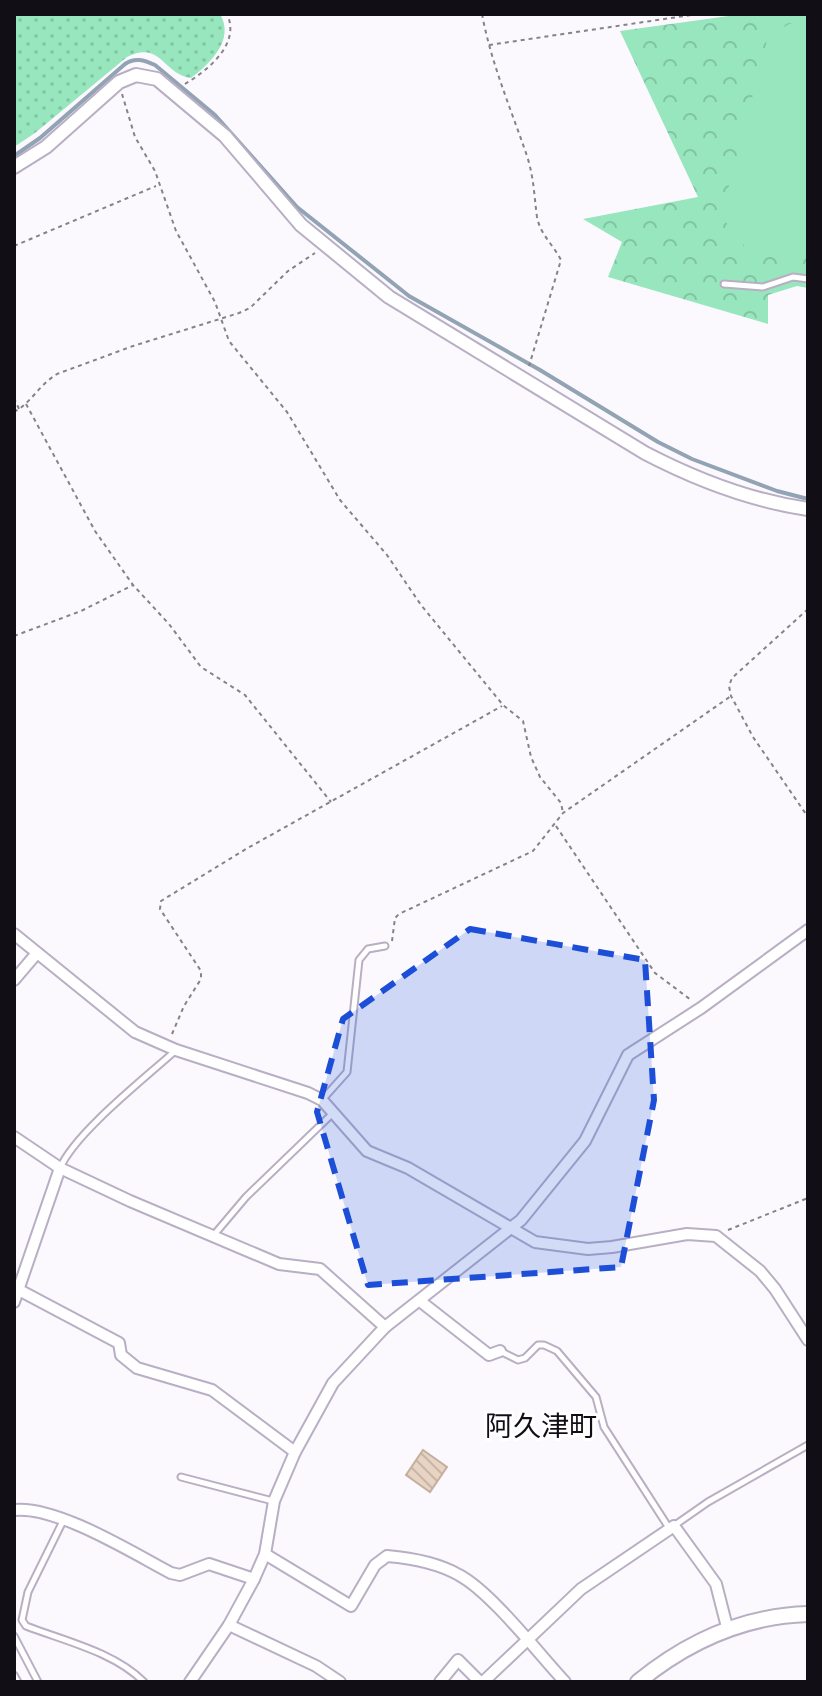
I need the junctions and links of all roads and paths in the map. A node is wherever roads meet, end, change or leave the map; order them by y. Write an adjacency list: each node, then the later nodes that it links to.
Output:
1 (227, 14): 6 (path)
2 (482, 14): 4 (path)
3 (698, 14): 4 (path)
4 (487, 45): 14 (path)
5 (119, 82): 6 (street); 7 (street); 8 (path)
6 (175, 93): 10 (street)
7 (14, 167)
8 (158, 185): 9 (path); 13 (path)
9 (14, 246)
10 (325, 246): 13 (path); 14 (street)
11 (808, 279): 12 (lane)
12 (724, 284)
13 (219, 319): 16 (path); 24 (path)
14 (525, 379): 19 (street)
15 (14, 398): 17 (path)
16 (26, 404): 17 (path); 20 (path)
17 (20, 410): 18 (path)
18 (14, 412)
19 (808, 509)
20 (133, 585): 22 (path); 25 (path)
21 (808, 609): 23 (path)
22 (14, 636)
23 (731, 696): 26 (path); 27 (path)
24 (503, 705): 25 (path); 26 (path)
25 (331, 802): 35 (path)
26 (563, 813): 28 (path)
27 (808, 817)
28 (555, 825): 31 (path); 34 (path)
29 (808, 930): 34 (street)
30 (14, 934): 32 (street)
31 (385, 946): 36 (lane)
32 (37, 953): 33 (street); 35 (street)
33 (14, 980)
34 (701, 1008): 41 (street)
35 (171, 1048): 36 (street); 39 (lane)
36 (322, 1100): 37 (street)
37 (332, 1114): 41 (street); 43 (lane)
38 (14, 1137): 39 (street)
39 (60, 1168): 43 (street); 44 (street)
40 (808, 1198): 42 (path)
41 (511, 1229): 42 (street); 45 (street)
42 (716, 1236): 48 (street)
43 (213, 1237): 47 (street)
44 (18, 1284): 46 (street); 51 (street)
45 (420, 1301): 47 (street); 49 (street)
46 (14, 1302)
47 (385, 1327): 51 (street)
48 (808, 1340)
49 (500, 1351): 56 (lane)
50 (808, 1445): 56 (lane)
51 (295, 1452): 53 (street)
52 (181, 1477): 53 (lane)
53 (274, 1501): 57 (street)
54 (14, 1510): 55 (street)
55 (64, 1520): 58 (street); 67 (lane)
56 (672, 1527): 61 (street); 63 (street)
57 (265, 1554): 58 (street); 63 (street)
58 (254, 1579): 60 (street)
59 (808, 1614): 61 (main road)
60 (229, 1625): 68 (street); 69 (street)
61 (727, 1627): 73 (main road)
62 (14, 1636): 66 (lane)
63 (526, 1640): 71 (street); 72 (street)
64 (14, 1675): 65 (lane)
65 (18, 1682)
66 (38, 1682)
67 (144, 1682)
68 (190, 1682)
69 (340, 1682)
70 (440, 1682): 71 (street)
71 (481, 1682)
72 (565, 1682)
73 (638, 1682)

